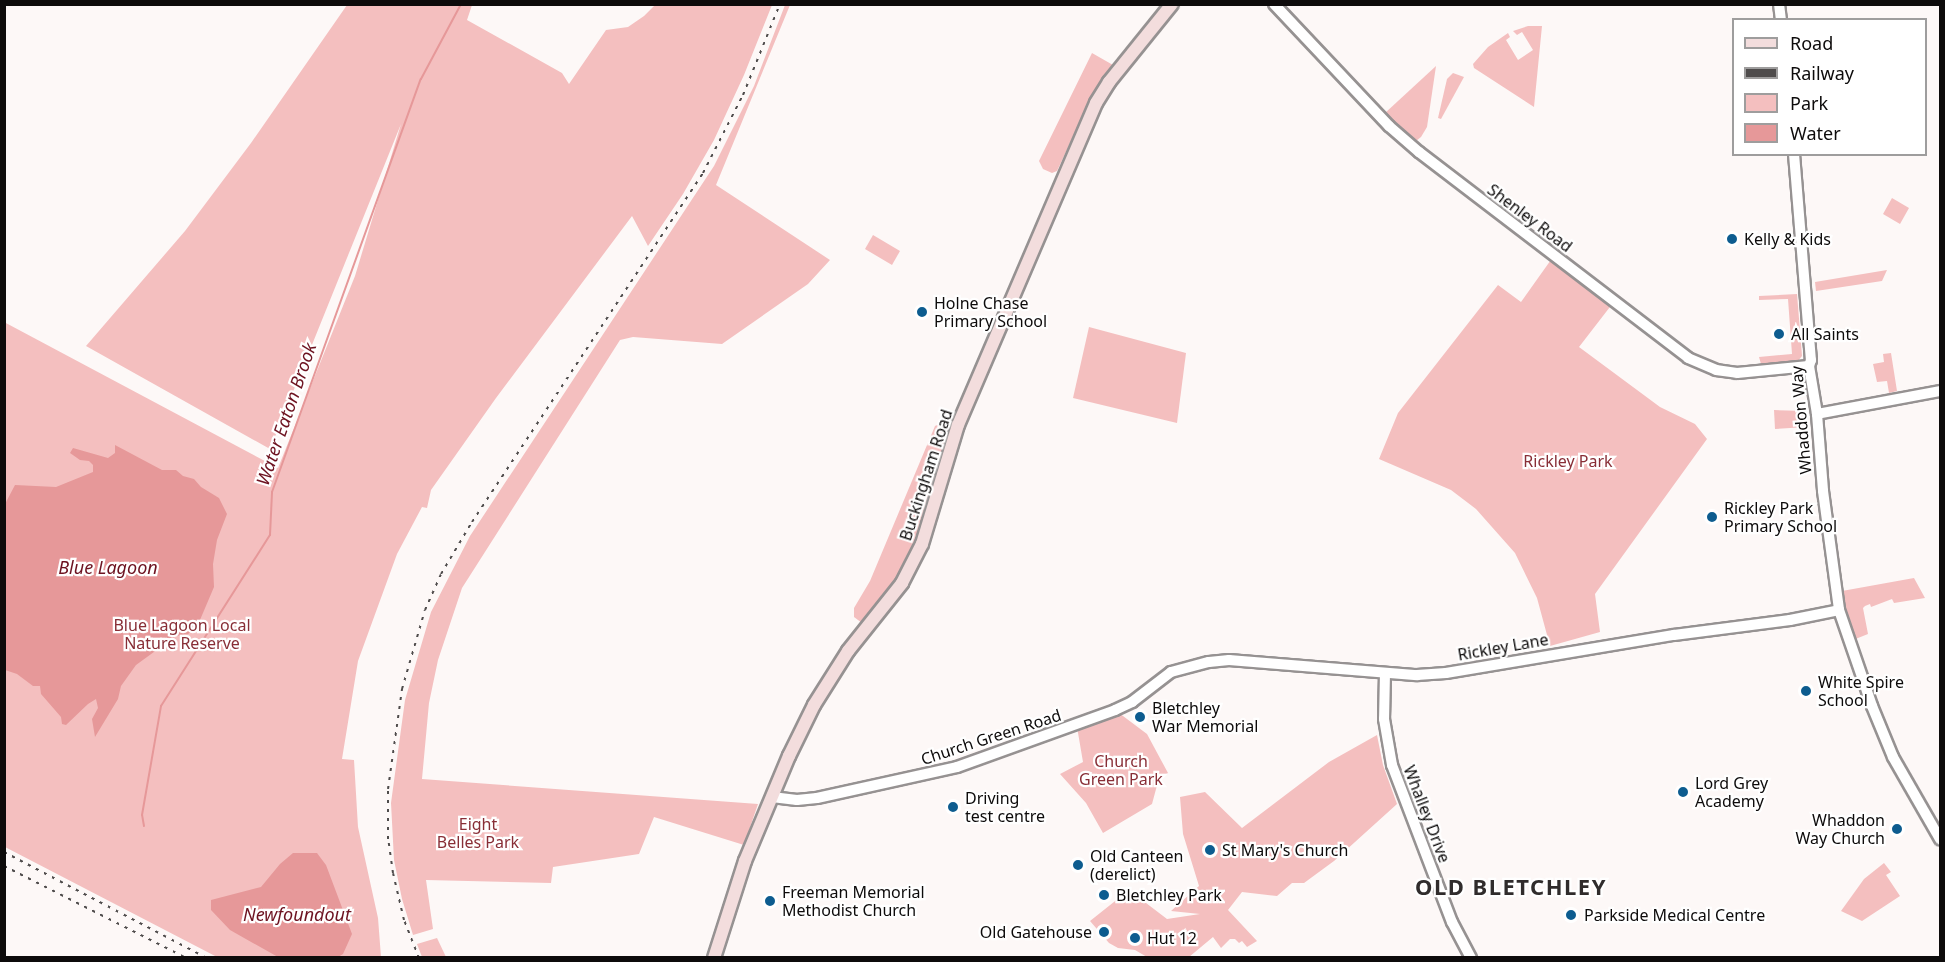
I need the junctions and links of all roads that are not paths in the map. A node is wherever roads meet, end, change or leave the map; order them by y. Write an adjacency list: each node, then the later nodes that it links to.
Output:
1 (1172, 4): 10 (main road, Buckingham Road)
2 (1274, 4): 4 (street, Shenley Road)
3 (1794, 156): 4 (street, Whaddon Way)
4 (1809, 366): 6 (street, Whaddon Way)
5 (1941, 392): 6 (street)
6 (1817, 414): 7 (street, Whaddon Way)
7 (1839, 610): 9 (street, Rickley Lane); 11 (street, Whaddon Way)
8 (1171, 672): 9 (street, Rickley Lane); 10 (street, Church Green Road)
9 (1385, 673): 13 (street, Whalley Drive)
10 (772, 797): 12 (main road, Buckingham Road)
11 (1941, 839)
12 (713, 957)
13 (1470, 957)

